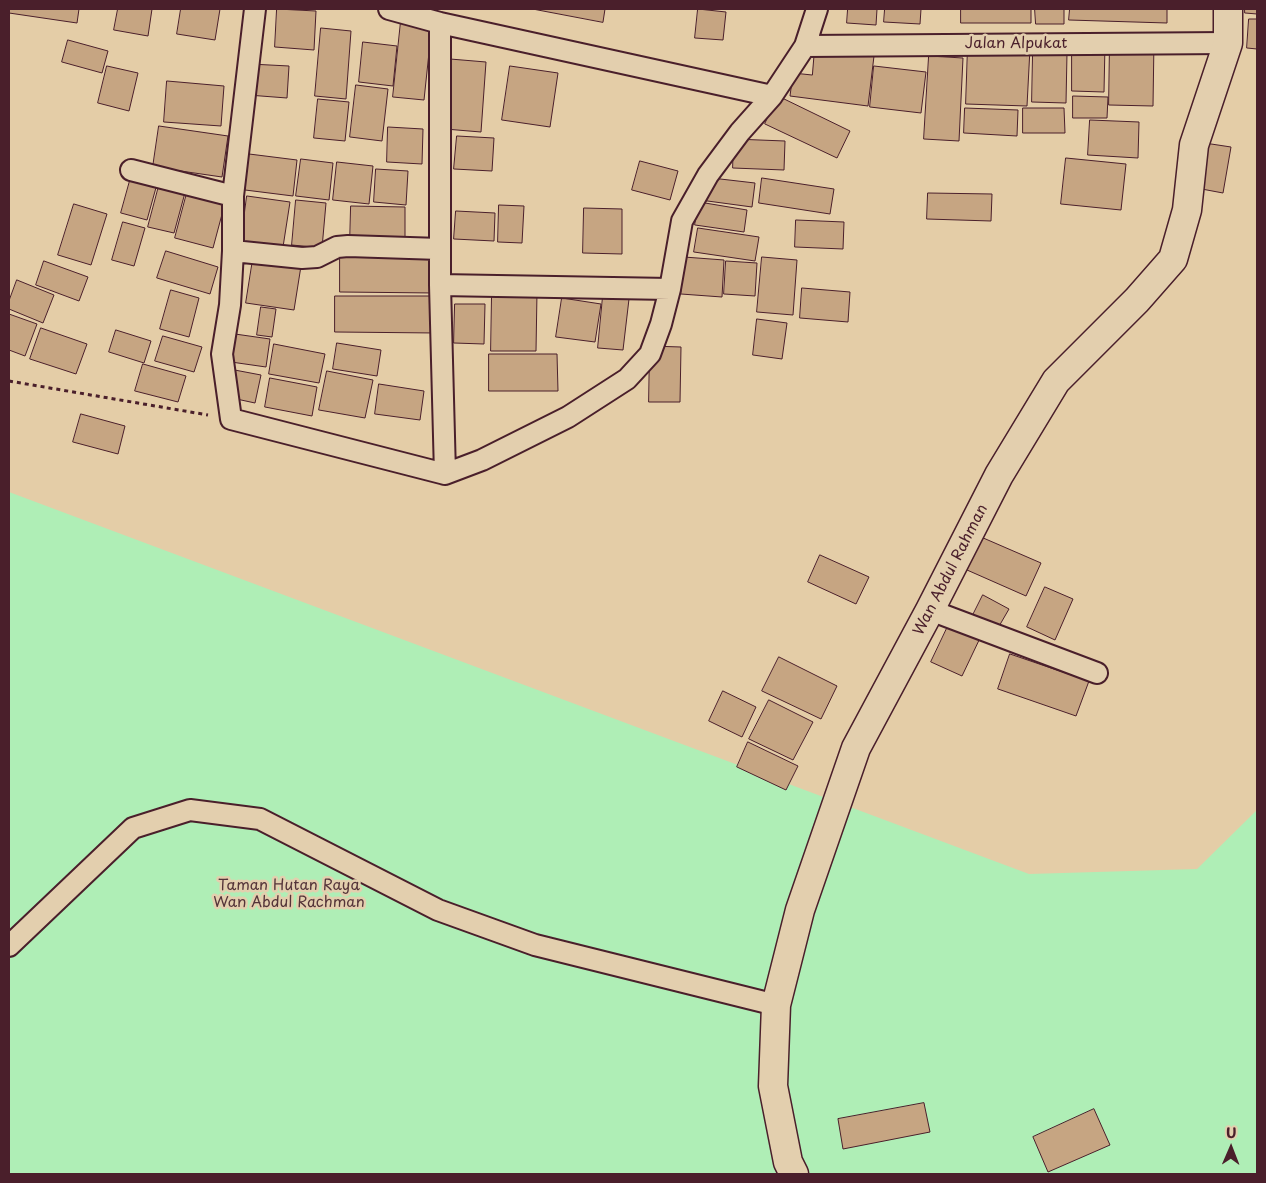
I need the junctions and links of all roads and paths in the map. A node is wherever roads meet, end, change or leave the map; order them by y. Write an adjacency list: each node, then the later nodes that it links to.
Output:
1 (255, 9): 10 (street)
2 (389, 9): 5 (street)
3 (817, 9): 7 (street)
4 (1228, 9): 6 (street, Wan Abdul Rahman)
5 (452, 19): 8 (street); 11 (street)
6 (1228, 42): 7 (street, Jalan Alpukat); 18 (street, Wan Abdul Rahman)
7 (805, 46): 8 (street)
8 (772, 96): 14 (street)
9 (132, 170): 10 (street)
10 (232, 196): 12 (street)
11 (440, 249): 12 (street); 13 (street)
12 (233, 251): 16 (street)
13 (440, 285): 14 (street); 17 (street)
14 (670, 289): 17 (street)
15 (9, 381): 16 (path)
16 (231, 419): 17 (street)
17 (445, 474)
18 (930, 610): 19 (street); 21 (street, Wan Abdul Rahman)
19 (1097, 673)
20 (9, 946): 21 (street)
21 (776, 1005): 22 (street, Wan Abdul Rahman)
22 (794, 1174)

